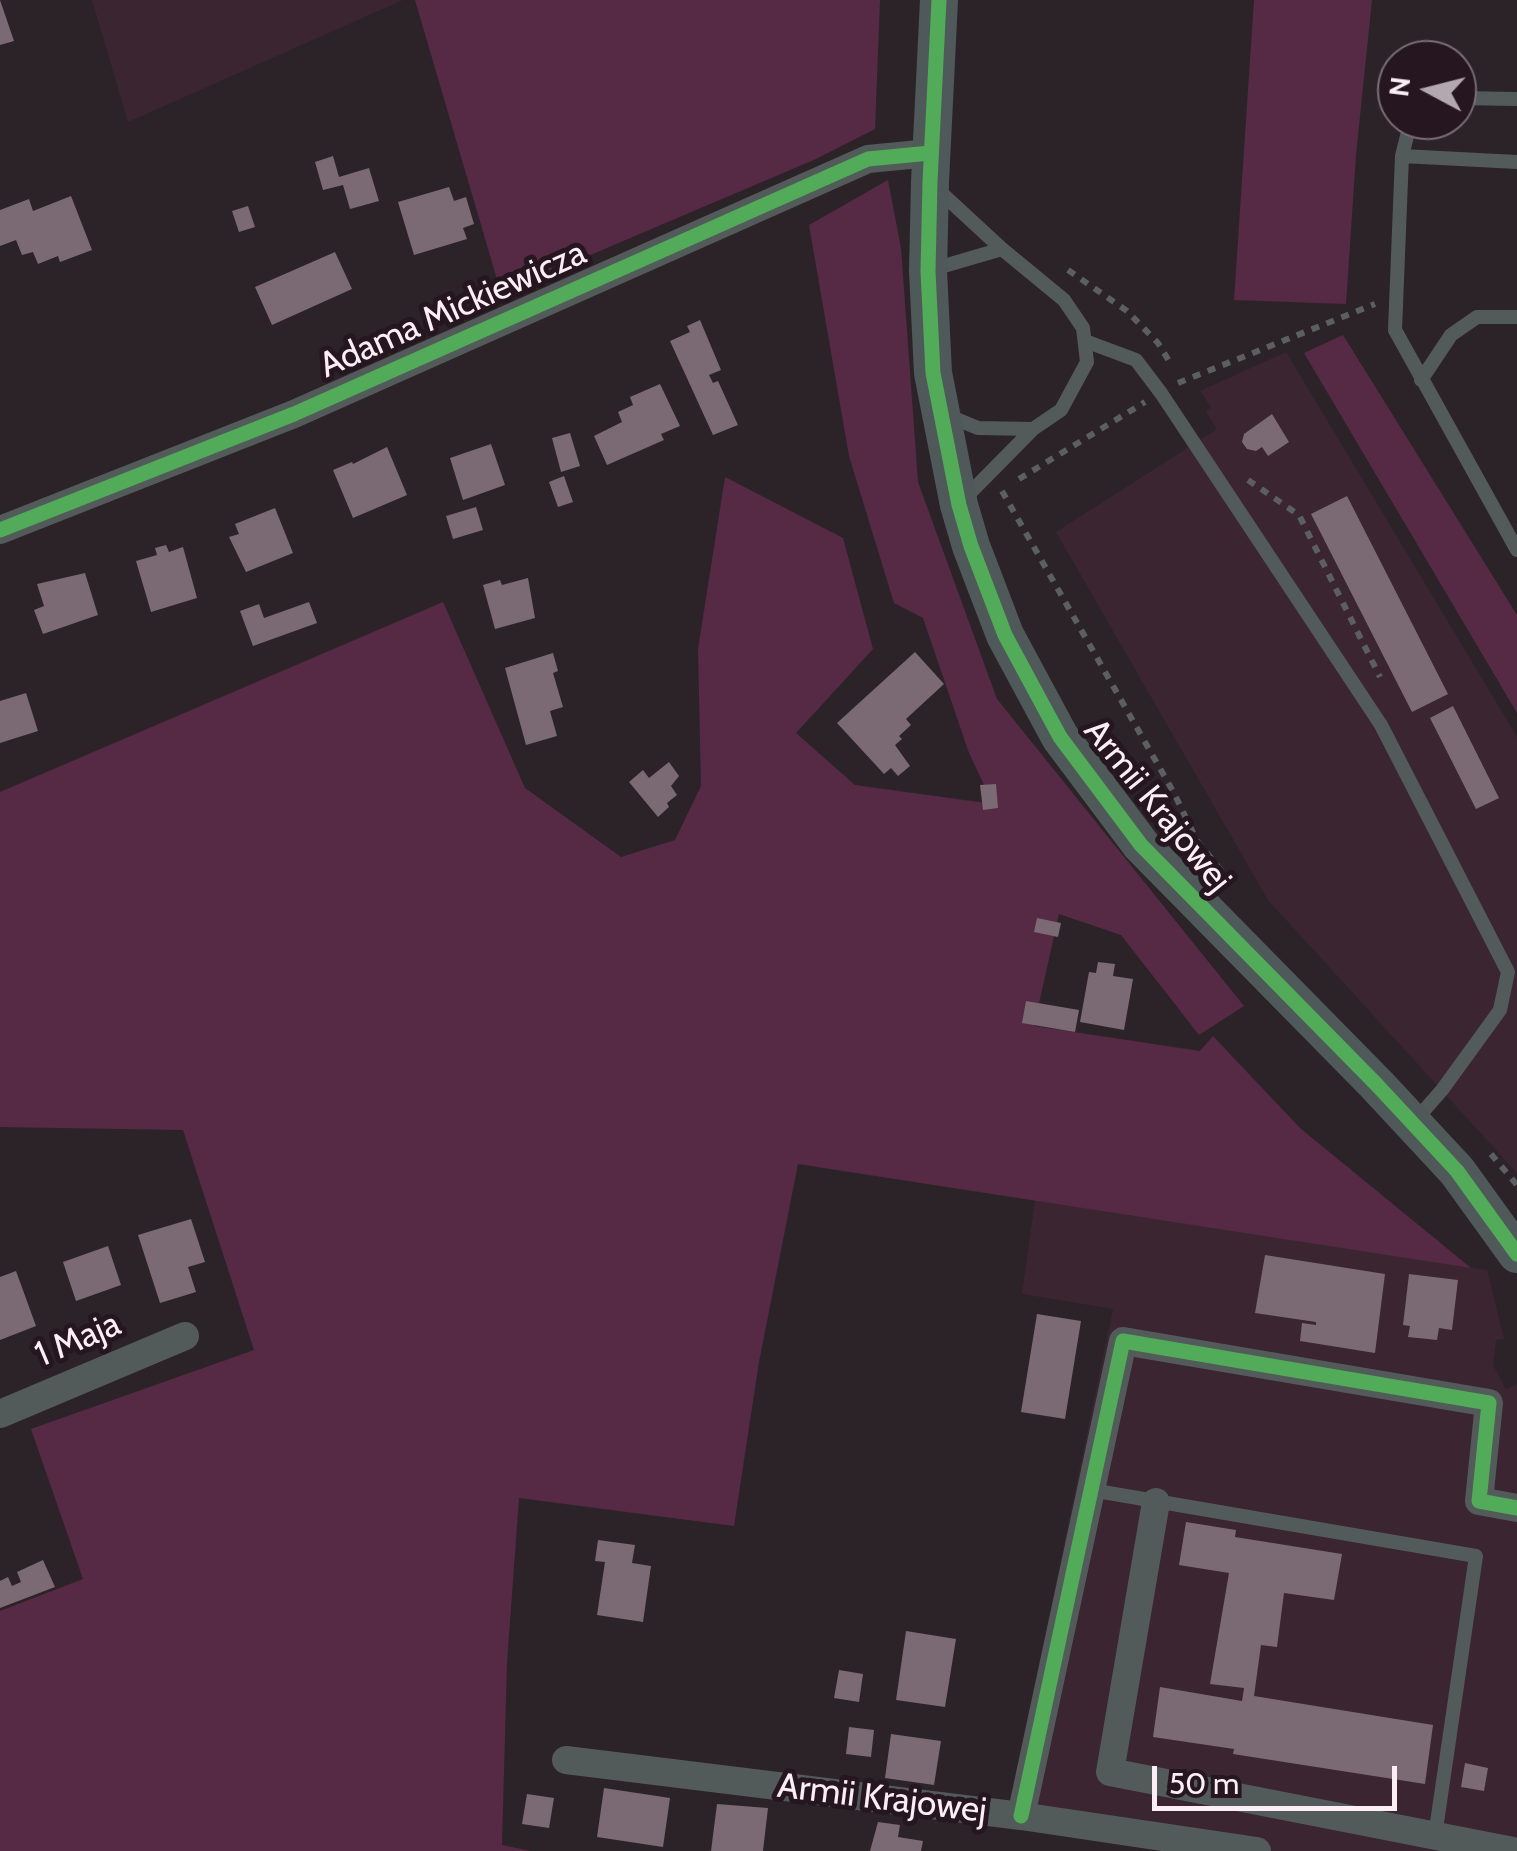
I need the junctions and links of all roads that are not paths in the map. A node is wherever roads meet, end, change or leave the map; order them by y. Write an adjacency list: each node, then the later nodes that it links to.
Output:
1 (939, 0): 7 (street, Armii Krajowej)
2 (1477, 98): 3 (lane)
3 (1517, 99)
4 (1406, 140): 5 (lane)
5 (1402, 156): 6 (lane); 12 (lane)
6 (1517, 162)
7 (930, 167): 8 (lane); 9 (street, Armii Krajowej); 16 (street, Adama Mickiewicza)
8 (1002, 249): 9 (lane); 11 (lane)
9 (928, 271): 13 (street, Armii Krajowej)
10 (1517, 318): 12 (lane)
11 (1084, 341): 14 (lane); 18 (lane)
12 (1421, 380): 17 (lane)
13 (940, 412): 14 (lane); 15 (street, Armii Krajowej)
14 (1032, 430): 15 (lane)
15 (959, 506): 18 (street, Armii Krajowej)
16 (0, 530)
17 (1517, 550)
18 (1413, 1123): 19 (street, Armii Krajowej)
19 (1517, 1254)
20 (184, 1336): 21 (street, 1 Maja)
21 (0, 1414)
22 (1091, 1490): 23 (lane); 24 (street); 26 (street)
23 (1156, 1502): 27 (street); 27 (lane)
24 (1517, 1508)
25 (566, 1760): 26 (street, Armii Krajowej)
26 (1020, 1816): 28 (street, Armii Krajowej)
27 (1435, 1836): 29 (street)
28 (1258, 1851)
29 (1512, 1851)

